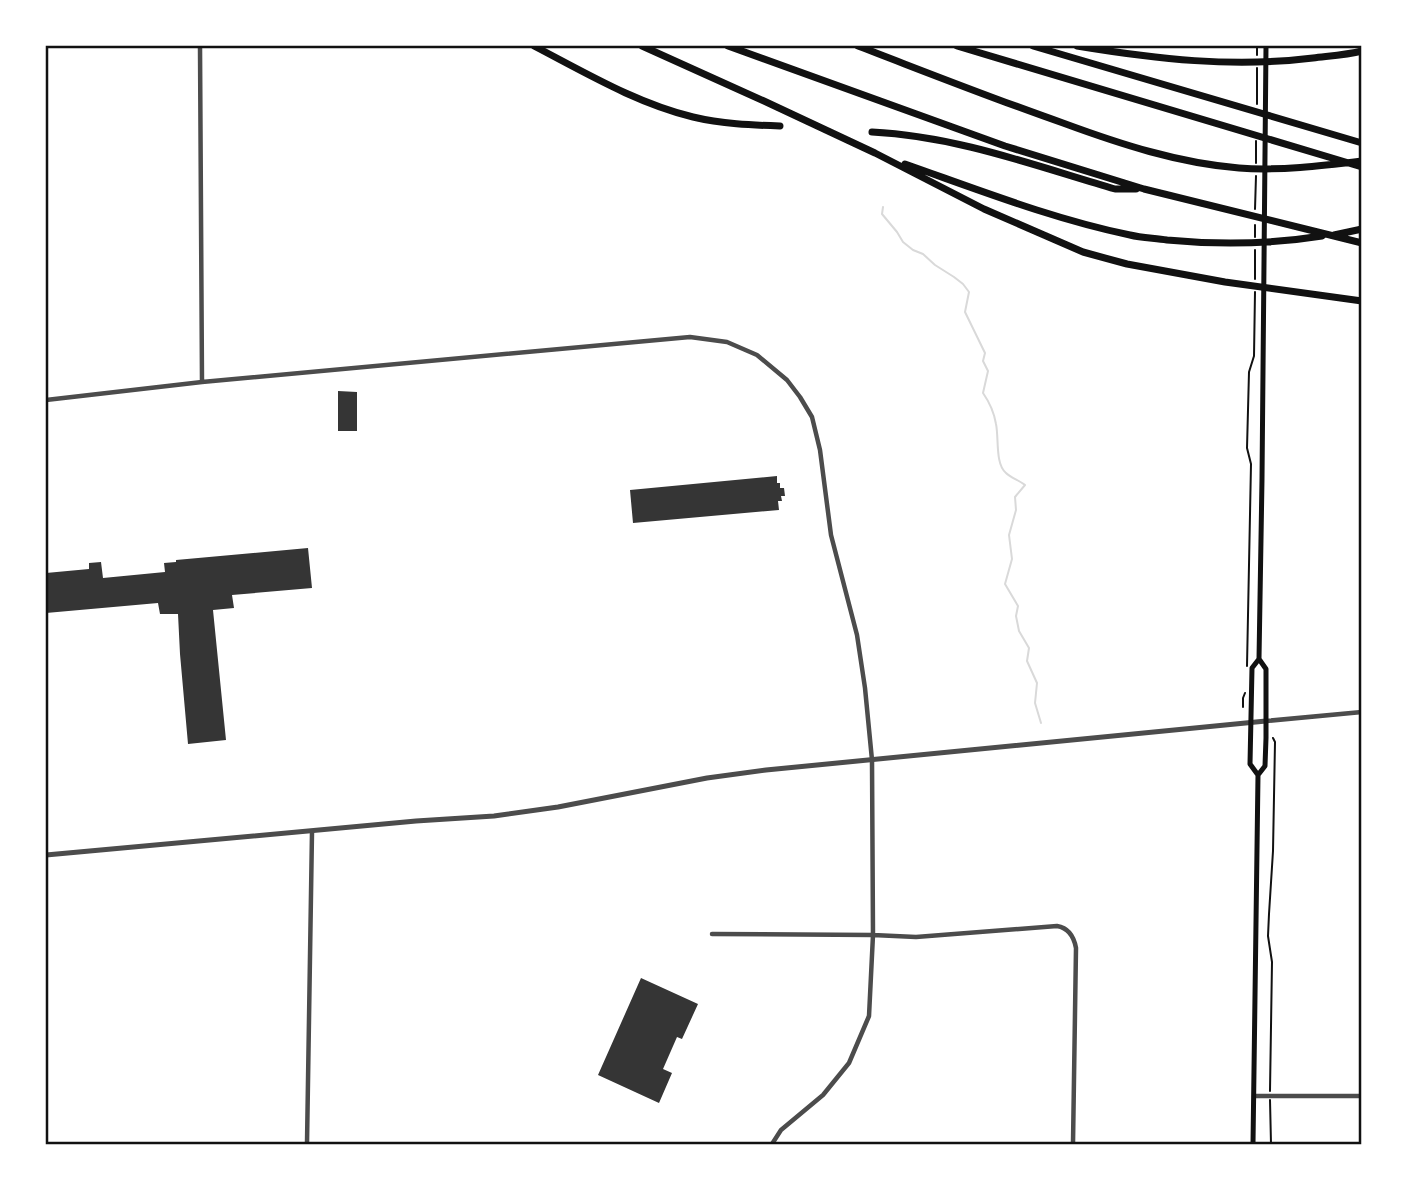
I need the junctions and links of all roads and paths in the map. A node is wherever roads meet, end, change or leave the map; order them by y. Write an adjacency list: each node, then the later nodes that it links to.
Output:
1 (200, 46): 28 (street)
2 (534, 46): 13 (highway)
3 (642, 46): 17 (highway)
4 (728, 46): 20 (highway)
5 (858, 46): 18 (highway)
6 (957, 46): 19 (highway)
7 (1033, 46): 16 (highway)
8 (1077, 46): 11 (highway)
9 (1257, 46): 12 (path)
10 (1266, 46): 30 (main road)
11 (1362, 51)
12 (1256, 104)
13 (780, 127)
14 (872, 132): 20 (highway)
15 (1256, 132): 21 (path)
16 (1362, 143)
17 (875, 153): 23 (highway); 27 (highway)
18 (1362, 161)
19 (1362, 167)
20 (1144, 189): 25 (highway)
21 (1255, 213)
22 (1255, 225): 24 (path)
23 (1362, 229)
24 (1255, 238)
25 (1362, 243)
26 (1255, 250): 31 (path)
27 (1362, 300)
28 (202, 382): 29 (street); 38 (street)
29 (46, 400)
30 (1259, 659): 35 (main road); 36 (main road)
31 (1247, 666)
32 (1246, 691): 33 (path)
33 (1243, 708)
34 (1362, 712): 35 (street)
35 (1266, 721): 36 (street); 39 (main road)
36 (1251, 722): 38 (street); 39 (main road)
37 (1273, 738): 44 (path)
38 (872, 761): 40 (street); 43 (street)
39 (1258, 775): 45 (main road)
40 (312, 832): 41 (street); 48 (street)
41 (46, 855)
42 (712, 934): 43 (street)
43 (873, 935): 49 (street); 50 (street)
44 (1270, 1084)
45 (1254, 1096): 46 (street); 51 (main road)
46 (1362, 1096)
47 (1270, 1110): 52 (path)
48 (307, 1144)
49 (772, 1144)
50 (1073, 1144)
51 (1253, 1144)
52 (1270, 1144)

